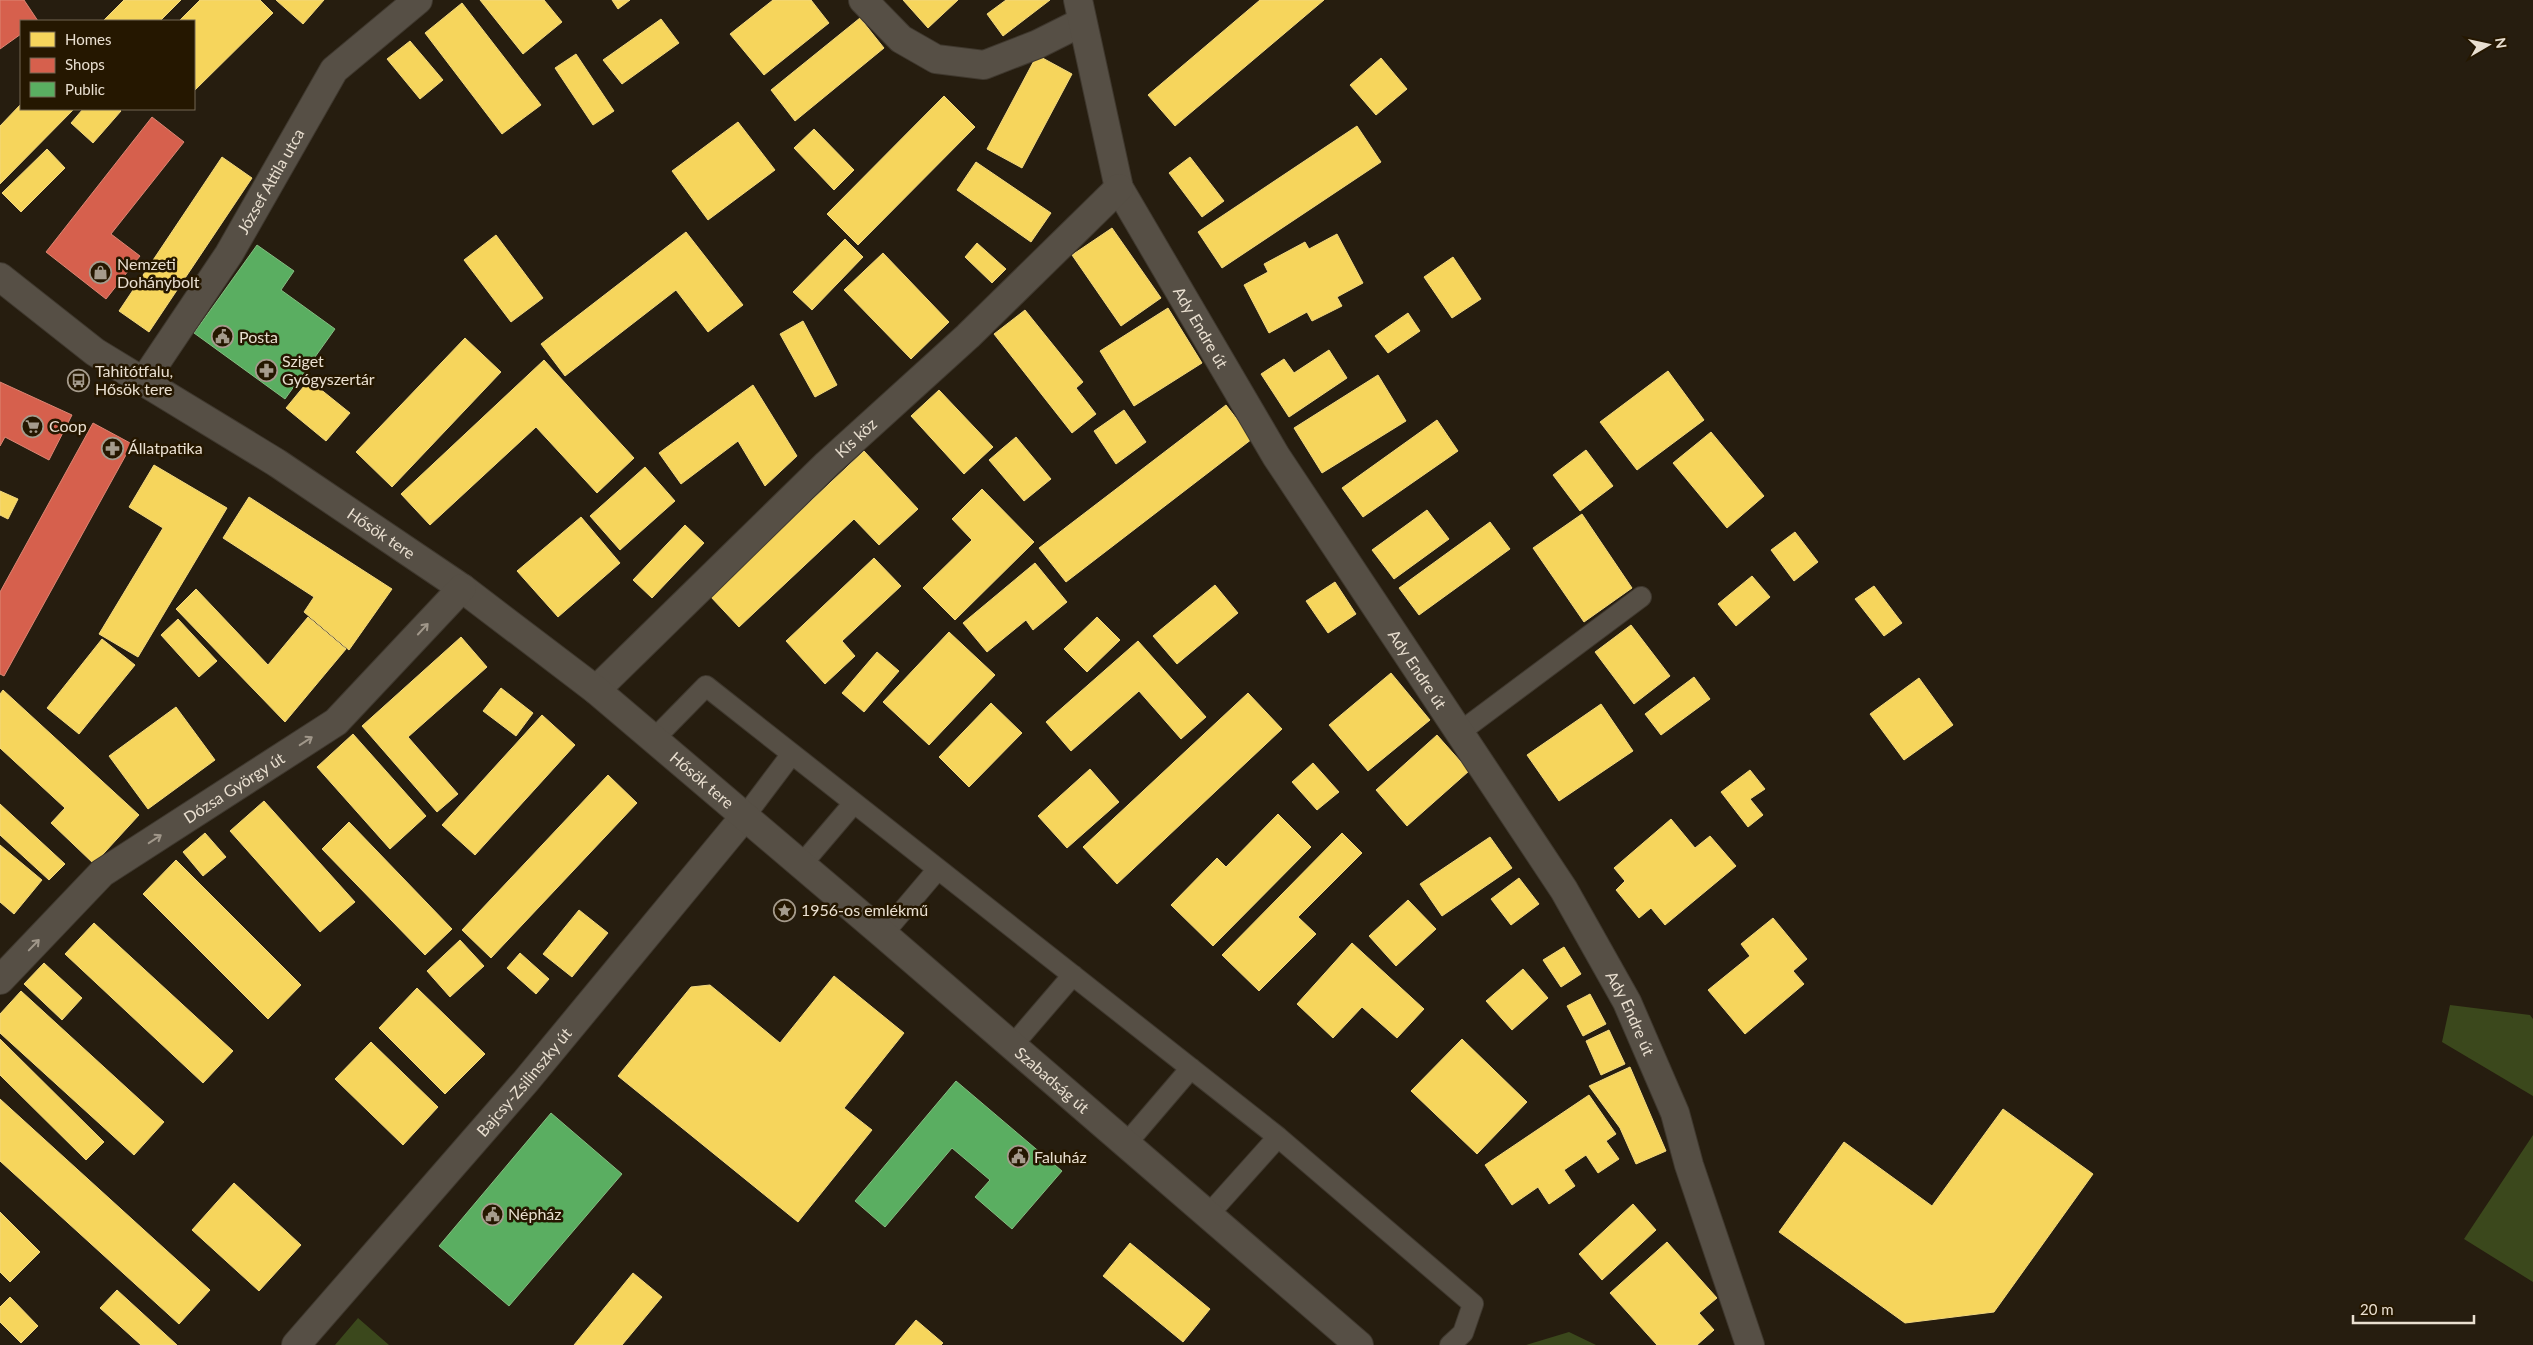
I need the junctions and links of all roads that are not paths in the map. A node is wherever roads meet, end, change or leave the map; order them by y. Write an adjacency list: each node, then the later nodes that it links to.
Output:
1 (418, 0): 6 (street, József Attila utca)
2 (863, 0): 3 (street)
3 (1080, 11): 4 (street, Ady Endre út)
4 (1119, 188): 9 (street, Kis köz); 10 (street, Ady Endre út)
5 (0, 277): 6 (street, Hősök tere)
6 (143, 382): 7 (street, Hősök tere)
7 (462, 588): 9 (street, Hősök tere); 19 (street, Dózsa György út, one-way to 7)
8 (1641, 597): 10 (lane)
9 (596, 690): 11 (street, Hősök tere)
10 (1460, 732): 28 (street, Ady Endre út)
11 (655, 738): 12 (lane); 14 (street, Hősök tere)
12 (791, 754): 13 (lane); 14 (lane)
13 (854, 803): 15 (lane); 16 (lane)
14 (745, 816): 15 (street, Szabadság út); 25 (street, Bajcsy-Zsilinszky út)
15 (802, 864): 17 (street, Szabadság út)
16 (938, 869): 17 (lane); 18 (lane)
17 (883, 934): 20 (street, Szabadság út)
18 (1073, 975): 20 (lane); 21 (lane)
19 (0, 980)
20 (1012, 1046): 23 (street, Szabadság út)
21 (1192, 1068): 22 (lane); 23 (lane)
22 (1278, 1137): 24 (lane); 27 (lane)
23 (1126, 1144): 24 (street, Szabadság út)
24 (1208, 1214): 26 (street, Szabadság út)
25 (296, 1345)
26 (1359, 1345)
27 (1450, 1345)
28 (1750, 1345)

